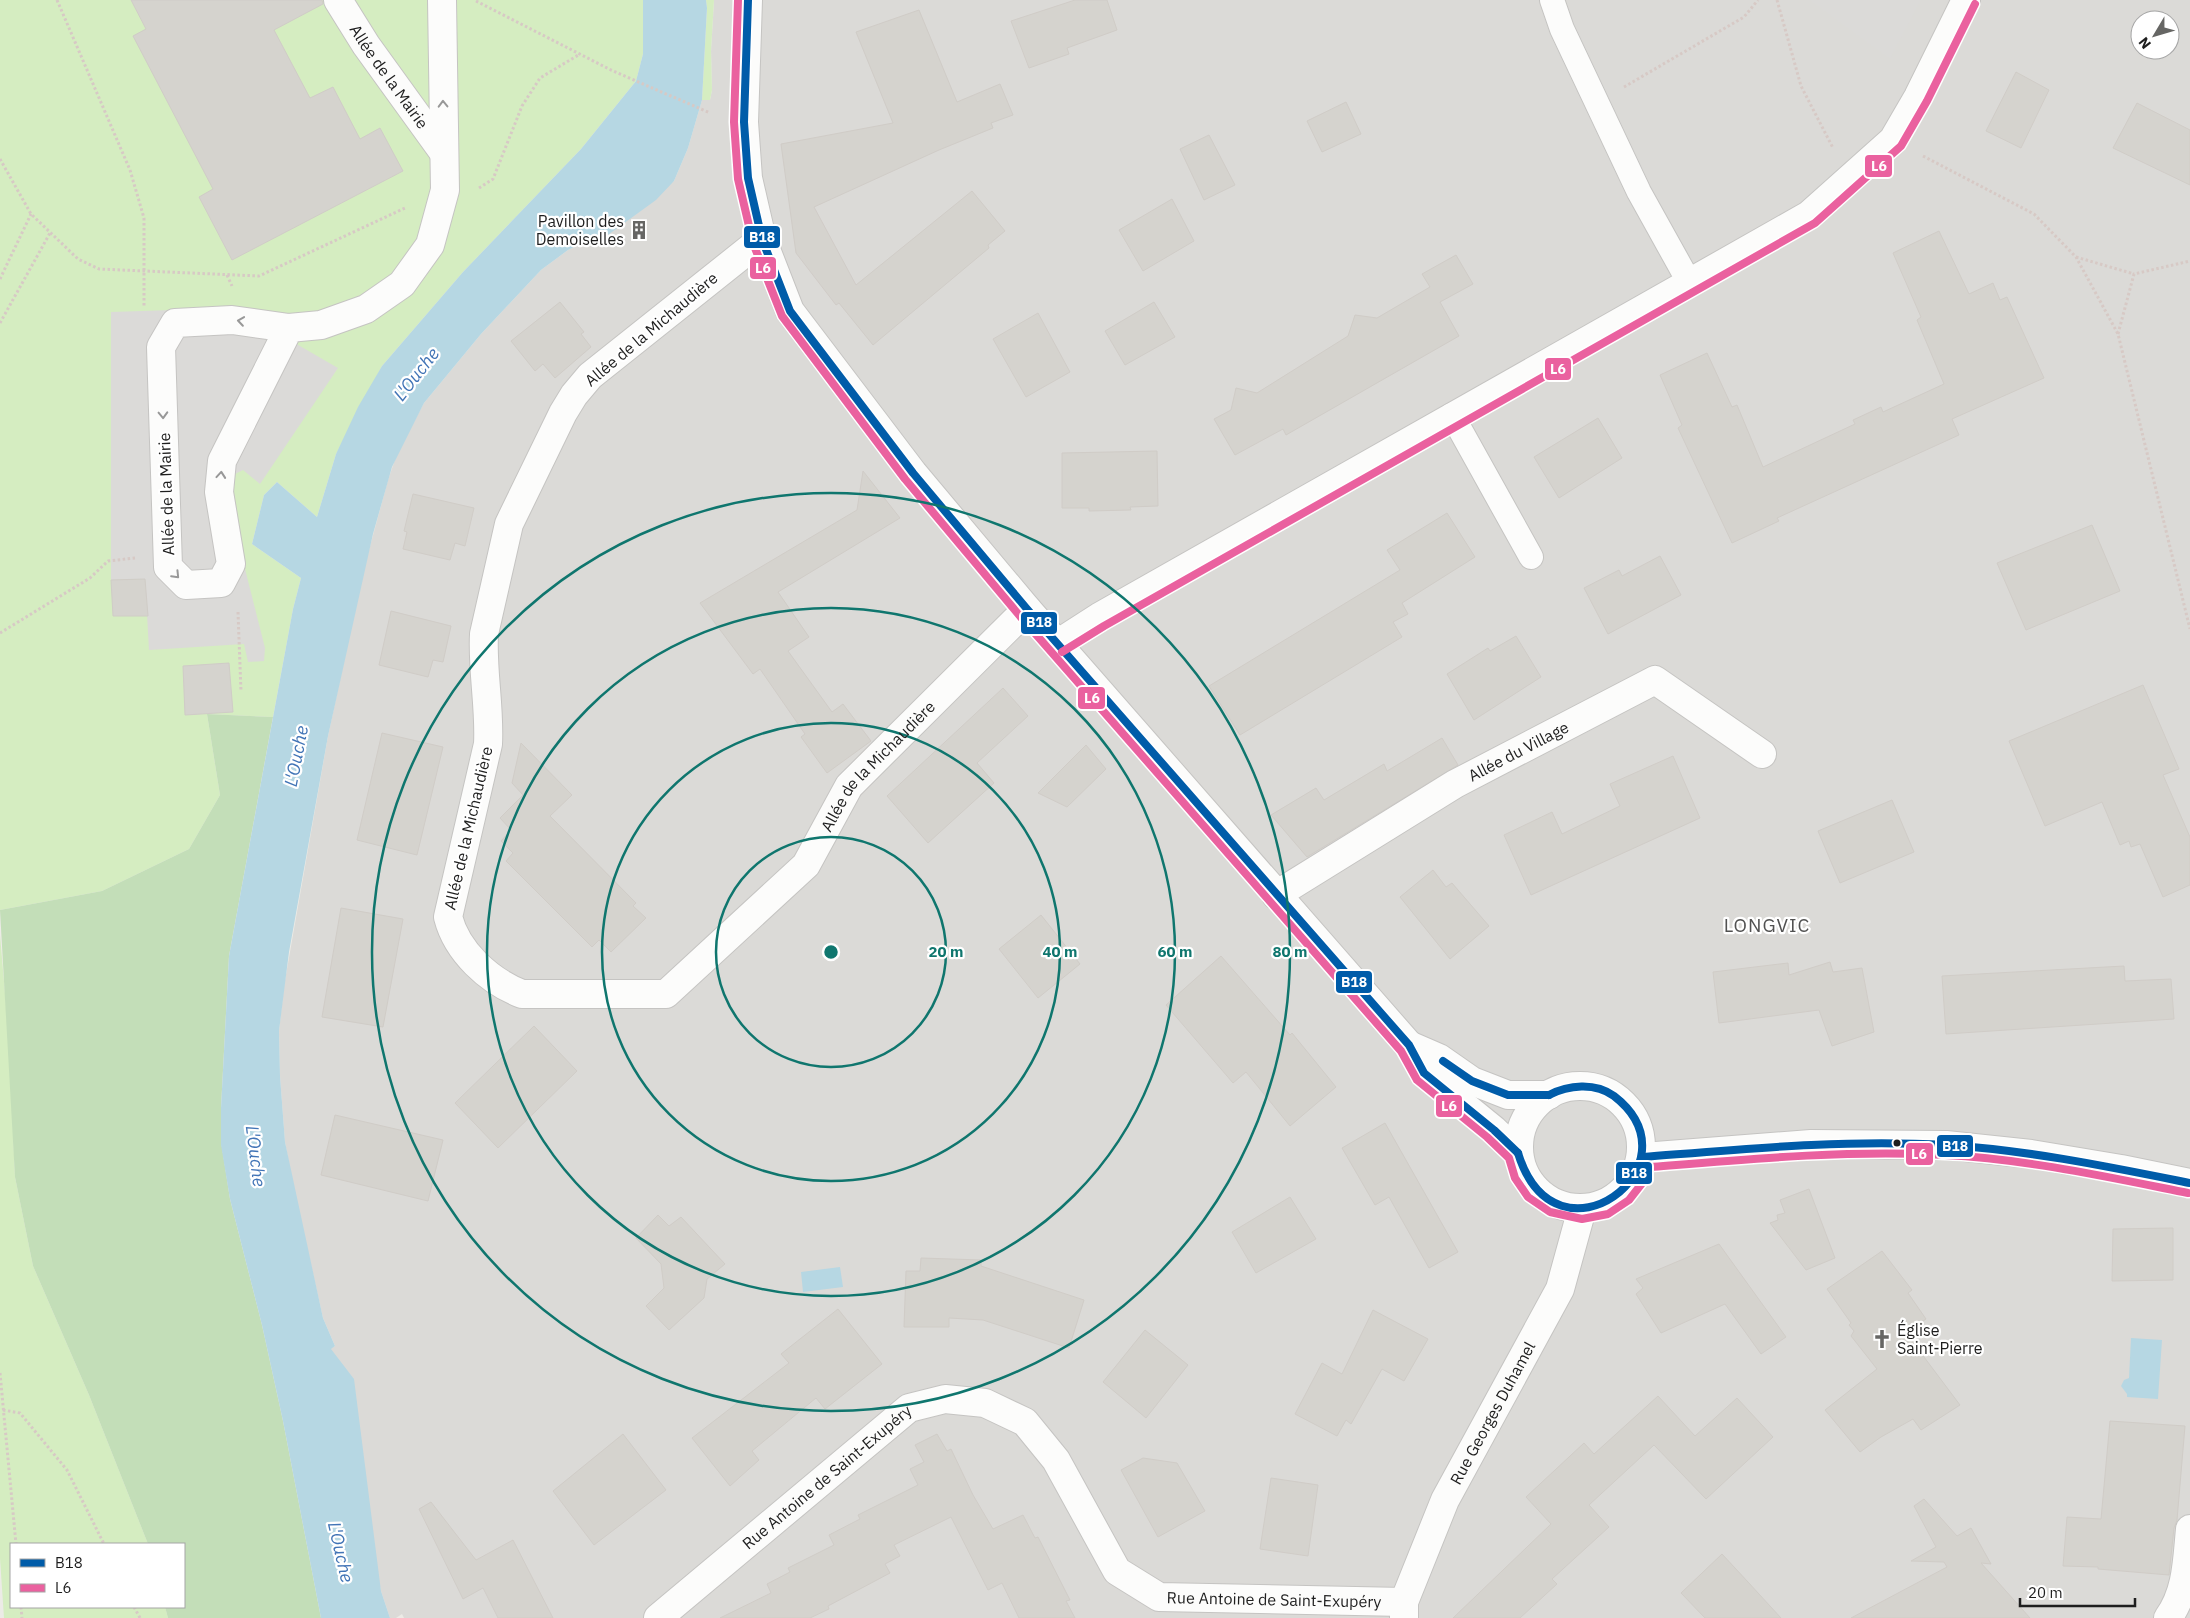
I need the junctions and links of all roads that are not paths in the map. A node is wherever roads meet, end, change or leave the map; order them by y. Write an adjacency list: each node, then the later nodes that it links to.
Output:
1 (338, 0): 6 (street, Allée de la Mairie)
2 (442, 0): 6 (street, Allée de la Mairie, one-way to 2)
3 (748, 0): 7 (street)
4 (1552, 0): 8 (lane)
5 (1966, 0): 8 (street)
6 (444, 153): 9 (street, Allée de la Mairie)
7 (762, 239): 12 (street); 12 (street, Allée de la Michaudière)
8 (1690, 282): 10 (street)
9 (289, 328): 9 (street, Allée de la Mairie, one-way to 9)
10 (1452, 415): 11 (lane); 13 (street)
11 (1532, 557)
12 (1027, 609): 13 (street)
13 (1057, 644): 15 (street)
14 (1762, 754): 15 (street, Allée du Village)
15 (1276, 895): 16 (street)
16 (1409, 1045): 17 (street); 18 (street)
17 (1549, 1095): 18 (street); 19 (street)
18 (1518, 1153): 21 (street)
19 (1643, 1157): 20 (street); 21 (street)
20 (2190, 1184)
21 (1582, 1209): 24 (street, Rue Georges Duhamel)
22 (2190, 1529): 26 (street)
23 (1154, 1608): 24 (street, Rue Antoine de Saint-Exupéry); 25 (street, Rue Antoine de Saint-Exupéry)
24 (1404, 1610)
25 (658, 1618)
26 (2168, 1618)

